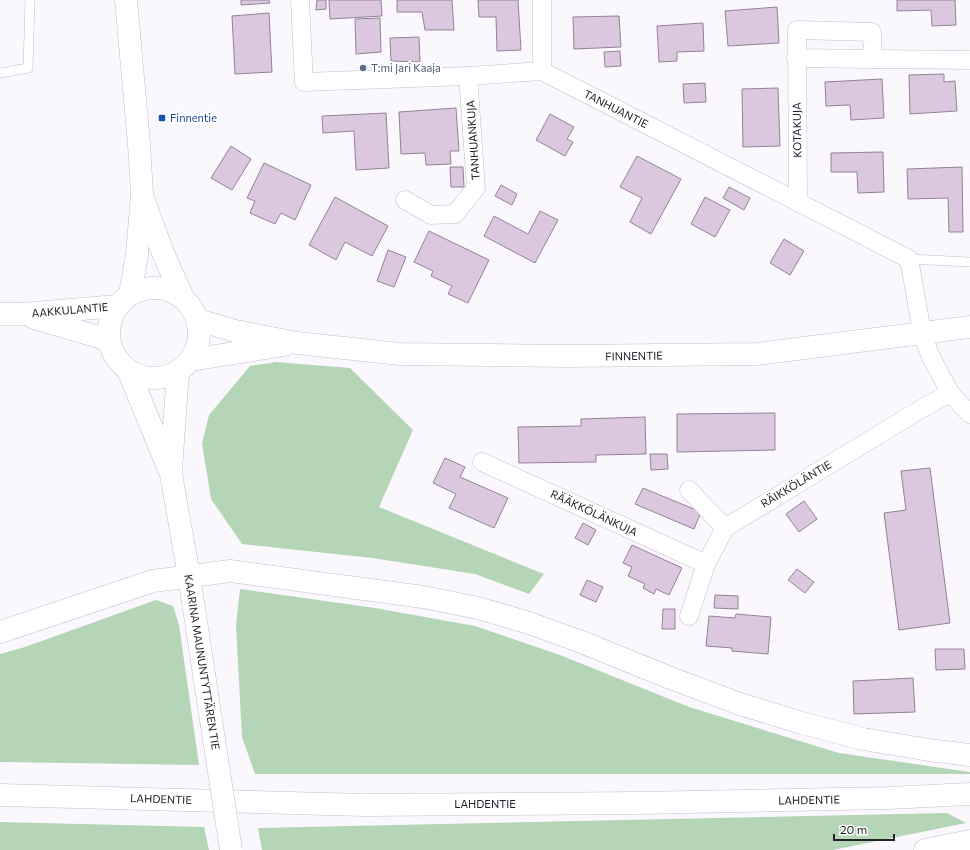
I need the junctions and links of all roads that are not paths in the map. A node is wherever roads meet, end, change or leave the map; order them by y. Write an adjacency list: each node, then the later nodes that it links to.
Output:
1 (30, 0): 9 (lane)
2 (126, 0): 11 (main road)
3 (300, 0): 10 (street)
4 (542, 0): 8 (street)
5 (796, 58): 6 (street); 6 (street, KOTAKUJA); 13 (street, KOTAKUJA)
6 (873, 59): 7 (street)
7 (970, 60)
8 (542, 71): 10 (street); 13 (street, TANHUANTIE)
9 (0, 73)
10 (468, 76): 12 (street, TANHUANKUJA)
11 (142, 194): 16 (main road); 17 (main road)
12 (405, 200)
13 (798, 202): 14 (street, TANHUANTIE)
14 (909, 259): 15 (lane); 22 (street)
15 (970, 262)
16 (182, 296): 17 (main road); 20 (main road)
17 (124, 300): 19 (main road, AAKKULANTIE); 23 (main road)
18 (0, 314): 19 (main road, AAKKULANTIE)
19 (23, 314): 23 (main road, AAKKULANTIE)
20 (198, 320): 24 (main road, FINNENTIE); 25 (main road)
21 (970, 327): 22 (main road, FINNENTIE)
22 (922, 332): 24 (main road, FINNENTIE); 27 (street)
23 (109, 340): 26 (main road)
24 (297, 343): 25 (main road, FINNENTIE)
25 (185, 366): 26 (main road); 30 (main road, KAARINA MAUNUNTYTTÄREN TIE)
26 (128, 370): 30 (main road, KAARINA MAUNUNTYTTÄREN TIE)
27 (950, 393): 28 (street); 32 (street, RÄIKKÖLÄNTIE)
28 (970, 414)
29 (482, 462): 33 (street, RÄÄKKÖLÄNKUJA)
30 (171, 474): 34 (main road, KAARINA MAUNUNTYTTÄREN TIE)
31 (689, 490): 32 (street)
32 (725, 528): 33 (street)
33 (706, 564): 35 (street)
34 (189, 576): 36 (main road); 37 (main road); 41 (main road, KAARINA MAUNUNTYTTÄREN TIE, bridge)
35 (689, 616)
36 (0, 632)
37 (970, 755)
38 (970, 794): 39 (main road, LAHDENTIE)
39 (0, 795)
40 (970, 841): 42 (main road)
41 (231, 850)
42 (925, 850)

